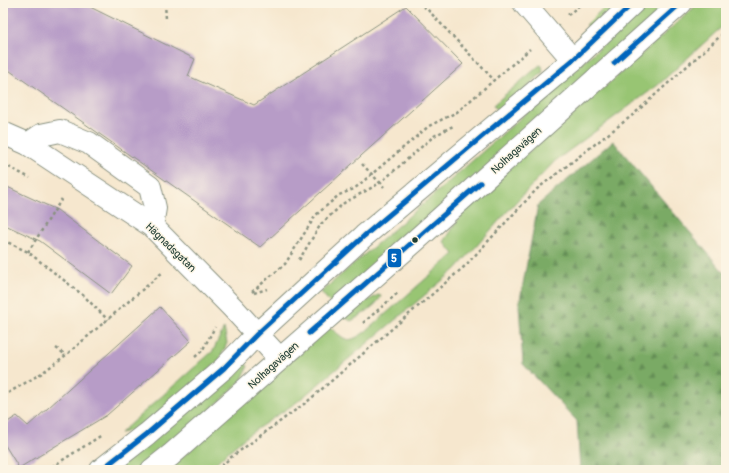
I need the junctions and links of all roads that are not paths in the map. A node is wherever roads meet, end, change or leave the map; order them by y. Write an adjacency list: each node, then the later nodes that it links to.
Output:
1 (524, 3): 4 (street)
2 (633, 3): 4 (street)
3 (681, 3): 9 (street, Nolhagavägen)
4 (573, 60): 8 (street)
5 (3, 134): 6 (street, Hägnadsgatan)
6 (28, 144): 7 (street, Hägnadsgatan); 7 (street)
7 (152, 226): 8 (street, Hägnadsgatan)
8 (257, 334): 9 (street, Hägnadsgatan); 10 (street)
9 (280, 359): 11 (street, Nolhagavägen)
10 (101, 470)
11 (152, 470)

